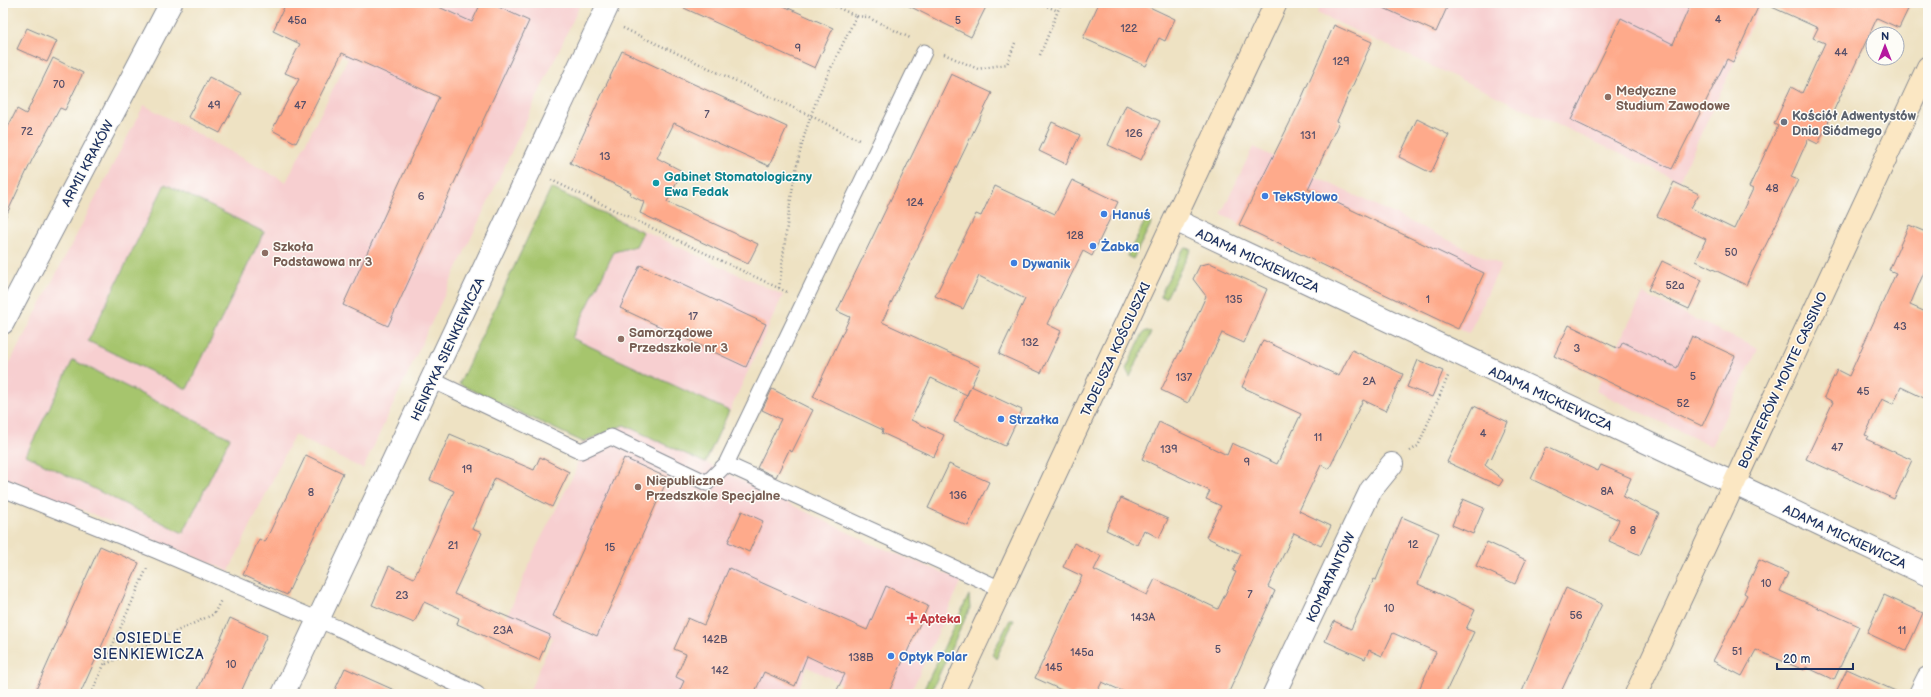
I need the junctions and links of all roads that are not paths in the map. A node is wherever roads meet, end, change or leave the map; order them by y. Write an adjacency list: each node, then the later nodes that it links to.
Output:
1 (171, 3): 7 (street, ARMII KRAKÓW)
2 (1276, 3): 6 (street, TADEUSZA KOŚCIUSZKI)
3 (606, 11): 8 (street, HENRYKA SIENKIEWICZA)
4 (924, 52): 9 (lane)
5 (1928, 67): 11 (street, BOHATERÓW MONTE CASSINO)
6 (1175, 220): 11 (street, ADAMA MICKIEWICZA); 14 (street, TADEUSZA KOŚCIUSZKI)
7 (3, 323)
8 (432, 380): 9 (lane); 15 (street, HENRYKA SIENKIEWICZA)
9 (726, 464): 14 (lane)
10 (1392, 464): 20 (street, KOMBATANTÓW)
11 (1733, 483): 13 (street, ADAMA MICKIEWICZA); 21 (street, BOHATERÓW MONTE CASSINO)
12 (3, 489): 15 (lane)
13 (1928, 575)
14 (1001, 589): 19 (street, TADEUSZA KOŚCIUSZKI)
15 (318, 620): 17 (street, HENRYKA SIENKIEWICZA); 18 (lane)
16 (1928, 678): 22 (street)
17 (283, 694)
18 (477, 694)
19 (952, 694)
20 (1274, 694)
21 (1636, 694)
22 (1920, 694)

